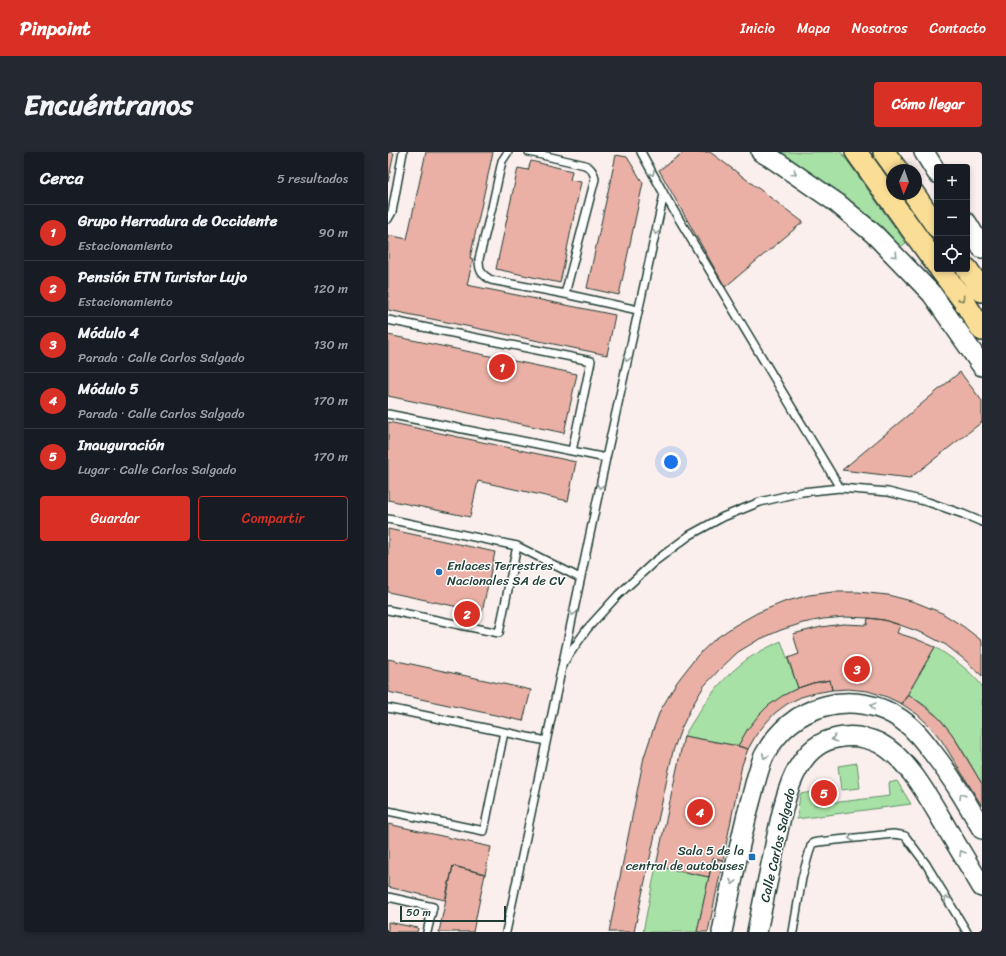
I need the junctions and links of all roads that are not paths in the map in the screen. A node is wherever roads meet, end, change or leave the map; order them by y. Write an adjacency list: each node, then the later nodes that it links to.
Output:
1 (403, 152): 13 (lane)
2 (508, 152): 21 (lane)
3 (529, 152): 21 (lane)
4 (641, 152): 11 (lane, one-way to 11)
5 (762, 152): 25 (street, one-way to 25)
6 (856, 152): 17 (main road)
7 (884, 152): 9 (main road)
8 (924, 152): 10 (street)
9 (893, 164)
10 (934, 169)
11 (664, 194): 22 (lane, one-way to 22); 29 (lane)
12 (918, 200): 14 (main road)
13 (388, 219)
14 (934, 223)
15 (970, 228): 16 (street)
16 (982, 248)
17 (934, 261)
18 (942, 272): 24 (main road, one-way to 24)
19 (969, 272): 20 (main road)
20 (982, 291)
21 (565, 294): 22 (lane)
22 (638, 310): 28 (lane, one-way to 28)
23 (388, 320): 27 (lane)
24 (982, 330)
25 (982, 366)
26 (388, 414): 27 (lane)
27 (572, 451): 28 (lane)
28 (606, 458): 33 (lane, one-way to 33)
29 (840, 488): 31 (lane); 35 (lane)
30 (388, 519): 32 (lane)
31 (982, 522)
32 (517, 546): 33 (lane); 34 (lane)
33 (580, 578): 35 (lane, one-way to 35)
34 (388, 610)
35 (562, 665): 38 (lane)
36 (388, 708): 37 (lane)
37 (504, 732): 38 (lane); 39 (lane)
38 (546, 740): 45 (lane)
39 (388, 811)
40 (982, 829): 46 (street, one-way to 46)
41 (982, 887): 43 (street, Calle Carlos Salgado, one-way to 43)
42 (388, 897): 44 (lane)
43 (761, 925)
44 (427, 932)
45 (506, 932)
46 (722, 932)
47 (793, 932): 48 (lane, one-way to 47)
48 (967, 932)

